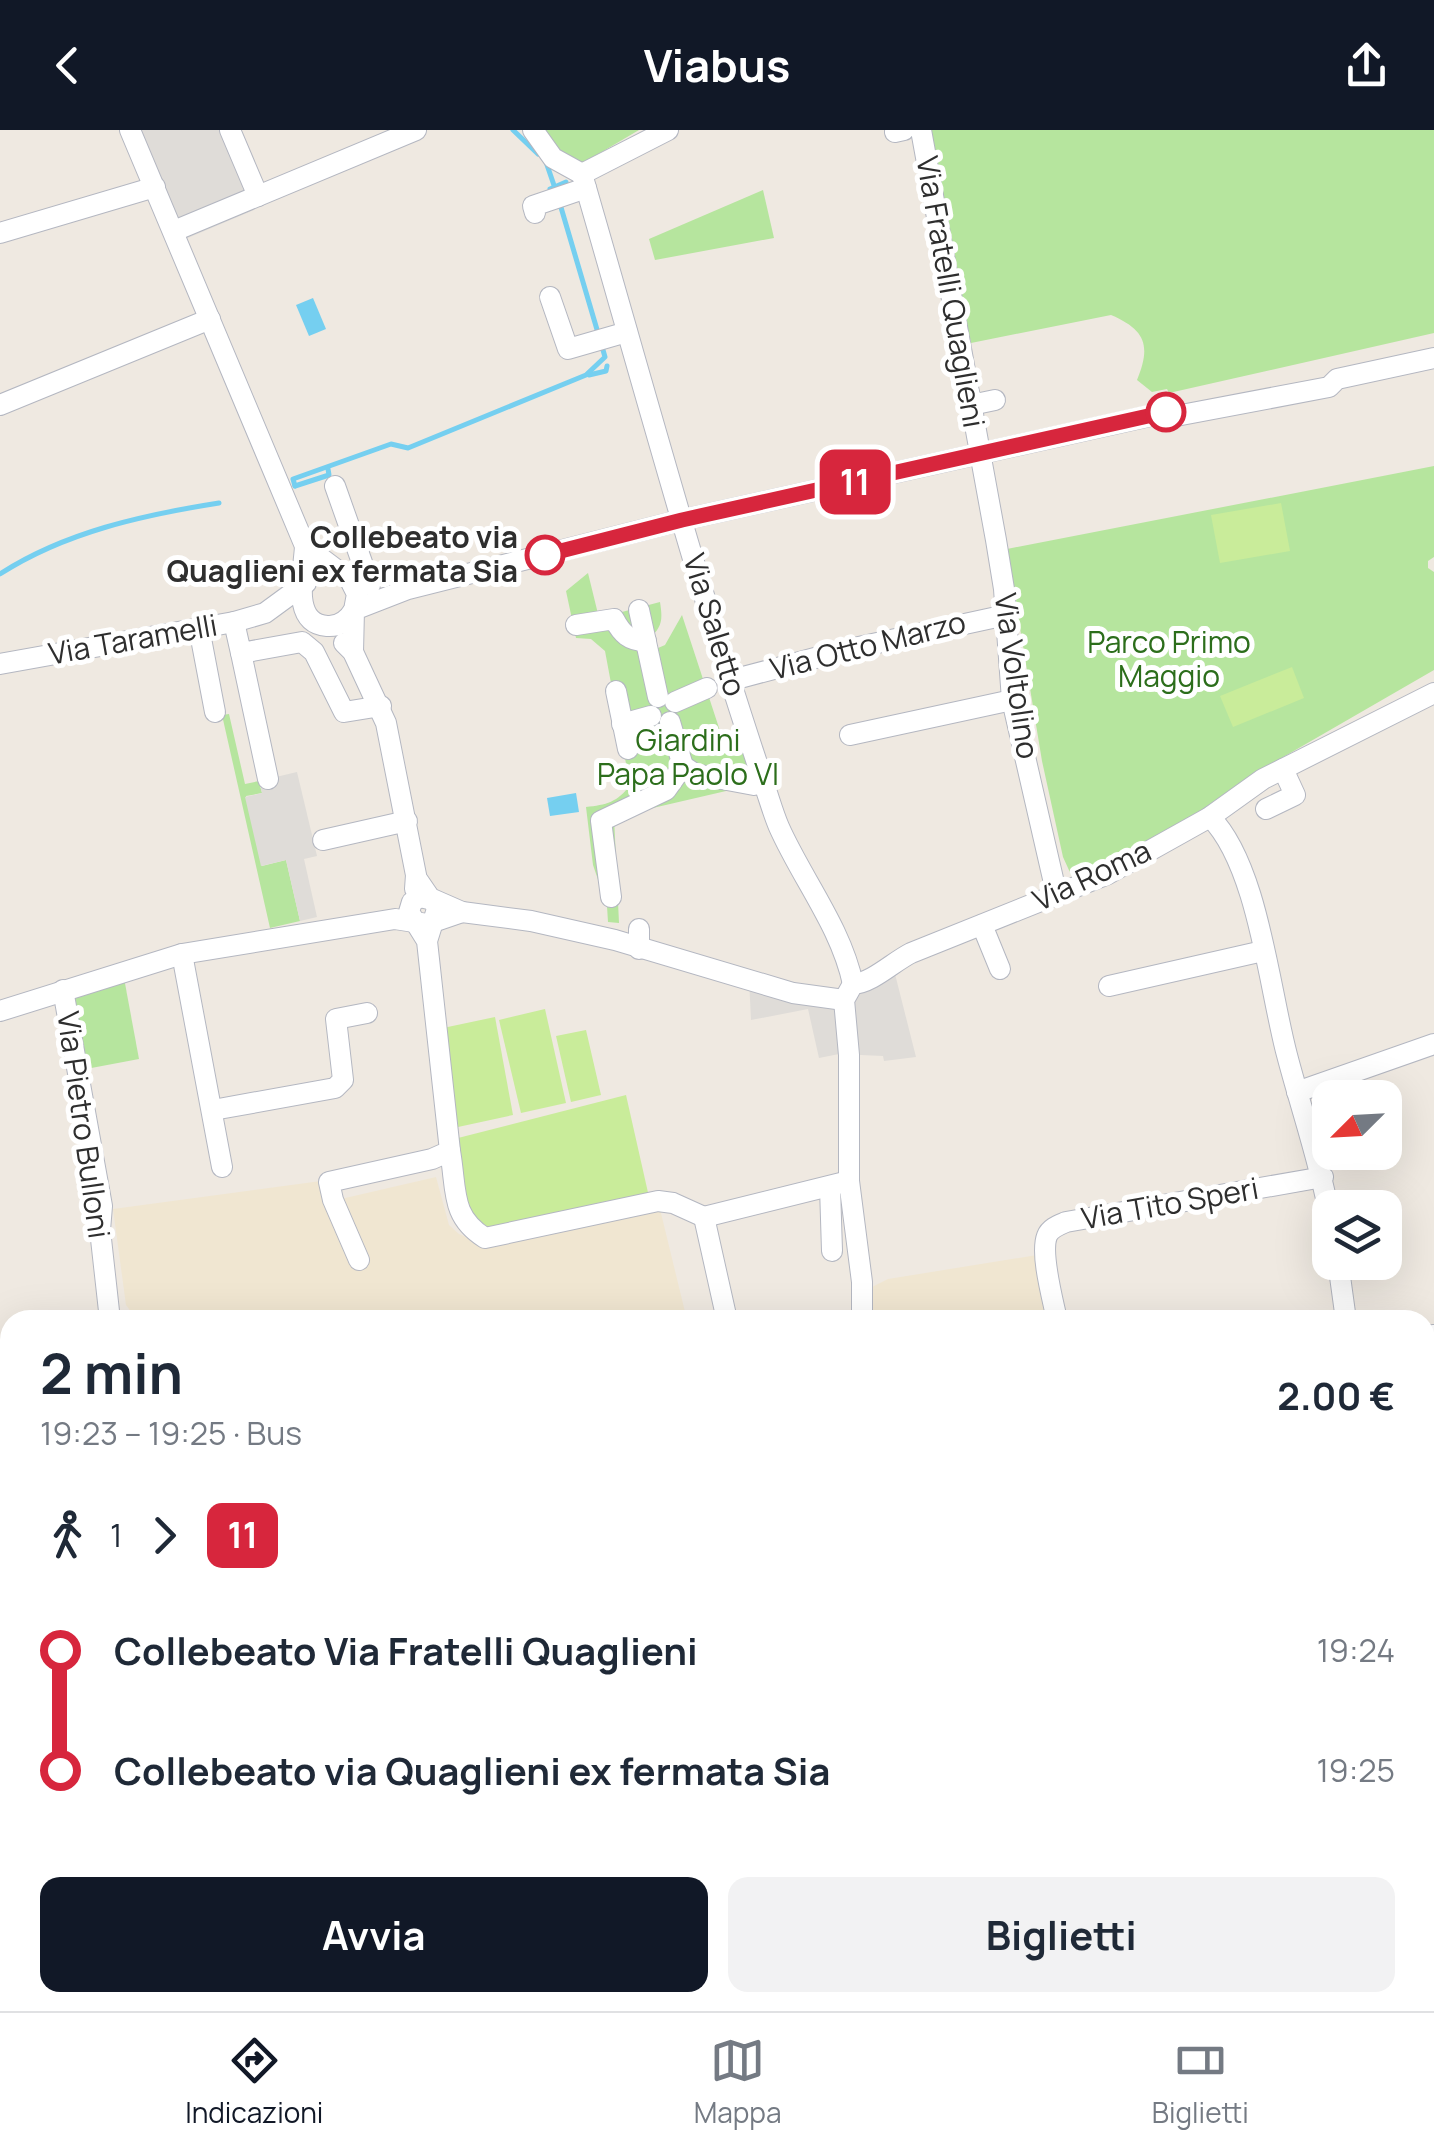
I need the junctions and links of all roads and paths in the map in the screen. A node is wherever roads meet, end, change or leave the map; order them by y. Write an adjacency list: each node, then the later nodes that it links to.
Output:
1 (130, 130): 8 (street)
2 (230, 130): 9 (street)
3 (416, 130): 9 (street)
4 (533, 130): 7 (street)
5 (668, 130): 7 (street)
6 (921, 130): 18 (street, Via Fratelli Quaglieni)
7 (584, 181): 10 (street); 15 (street, Via Saletto)
8 (155, 187): 11 (street); 12 (street)
9 (254, 198): 11 (street)
10 (534, 213)
11 (174, 231): 14 (street)
12 (0, 233)
13 (550, 297): 15 (street)
14 (210, 319): 20 (street); 25 (street)
15 (609, 338): 24 (street, Via Saletto)
16 (984, 358): 18 (street)
17 (1434, 358): 22 (street, Via Fratelli Quaglieni)
18 (962, 364): 21 (street, Via Fratelli Quaglieni)
19 (995, 400): 21 (street)
20 (0, 405)
21 (971, 405): 22 (street, Via Fratelli Quaglieni)
22 (980, 454): 24 (street, Via Fratelli Quaglieni); 32 (street, Via Voltolino)
23 (334, 486): 26 (street)
24 (682, 520): 28 (street, Via Fratelli Quaglieni); 41 (street, Via Saletto)
25 (305, 546): 26 (street); 27 (street)
26 (351, 579): 27 (street); 28 (street, Via Fratelli Quaglieni); 29 (street)
27 (304, 586): 31 (street, Via Taramelli); 34 (street)
28 (408, 589): 29 (street, Via Fratelli Quaglieni)
29 (354, 610): 34 (street); 38 (street)
30 (639, 610): 37 (street)
31 (264, 614): 33 (street, Via Taramelli); 34 (street, Via Taramelli)
32 (1006, 615): 41 (street, Via Otto Marzo); 45 (street, Via Voltolino)
33 (234, 622): 36 (street, Via Taramelli); 39 (street)
34 (318, 622): 38 (street)
35 (576, 626): 37 (street)
36 (198, 628): 40 (street, Via Taramelli); 48 (street)
37 (646, 641): 47 (street)
38 (353, 652): 46 (street)
39 (241, 653): 46 (street); 55 (street)
40 (0, 664)
41 (732, 680): 56 (street, Via Saletto)
42 (707, 688): 47 (street)
43 (616, 691): 50 (street)
44 (1431, 694): 49 (street); 54 (street, Via Roma)
45 (1012, 700): 51 (street); 61 (street, Via Voltolino)
46 (381, 706): 59 (street)
47 (663, 709): 50 (street); 53 (street)
48 (216, 712)
49 (1434, 717)
50 (622, 724): 52 (street)
51 (850, 735)
52 (628, 749)
53 (682, 766): 56 (street); 62 (street)
54 (1283, 768): 57 (street); 58 (street, Via Roma)
55 (268, 779)
56 (756, 783): 70 (street, Via Saletto)
57 (1266, 808)
58 (1210, 817): 61 (street, Via Roma); 65 (street)
59 (407, 821): 60 (street); 63 (street)
60 (322, 840)
61 (1057, 896): 64 (street, Via Roma)
62 (611, 897)
63 (419, 917): 66 (street); 70 (street); 76 (street)
64 (982, 925): 67 (street); 70 (street, Via Roma)
65 (1262, 952): 68 (street); 74 (street)
66 (182, 954): 69 (street); 75 (street)
67 (1000, 969)
68 (1109, 986)
69 (63, 990): 71 (street); 85 (street, Via Pietro Bulloni)
70 (848, 992): 79 (street, Via Saletto)
71 (0, 1011)
72 (367, 1013): 75 (street)
73 (1434, 1044): 74 (street)
74 (1297, 1092): 78 (street)
75 (213, 1110): 77 (street)
76 (450, 1151): 81 (street); 83 (street)
77 (222, 1167)
78 (1323, 1177): 80 (street); 88 (street, Via Tito Speri)
79 (840, 1184): 81 (street); 82 (street); 87 (street)
80 (1325, 1190)
81 (704, 1217): 86 (street)
82 (832, 1251)
83 (360, 1260)
84 (1340, 1280): 89 (street)
85 (109, 1310)
86 (724, 1310)
87 (862, 1310)
88 (1055, 1310)
89 (1345, 1310)

